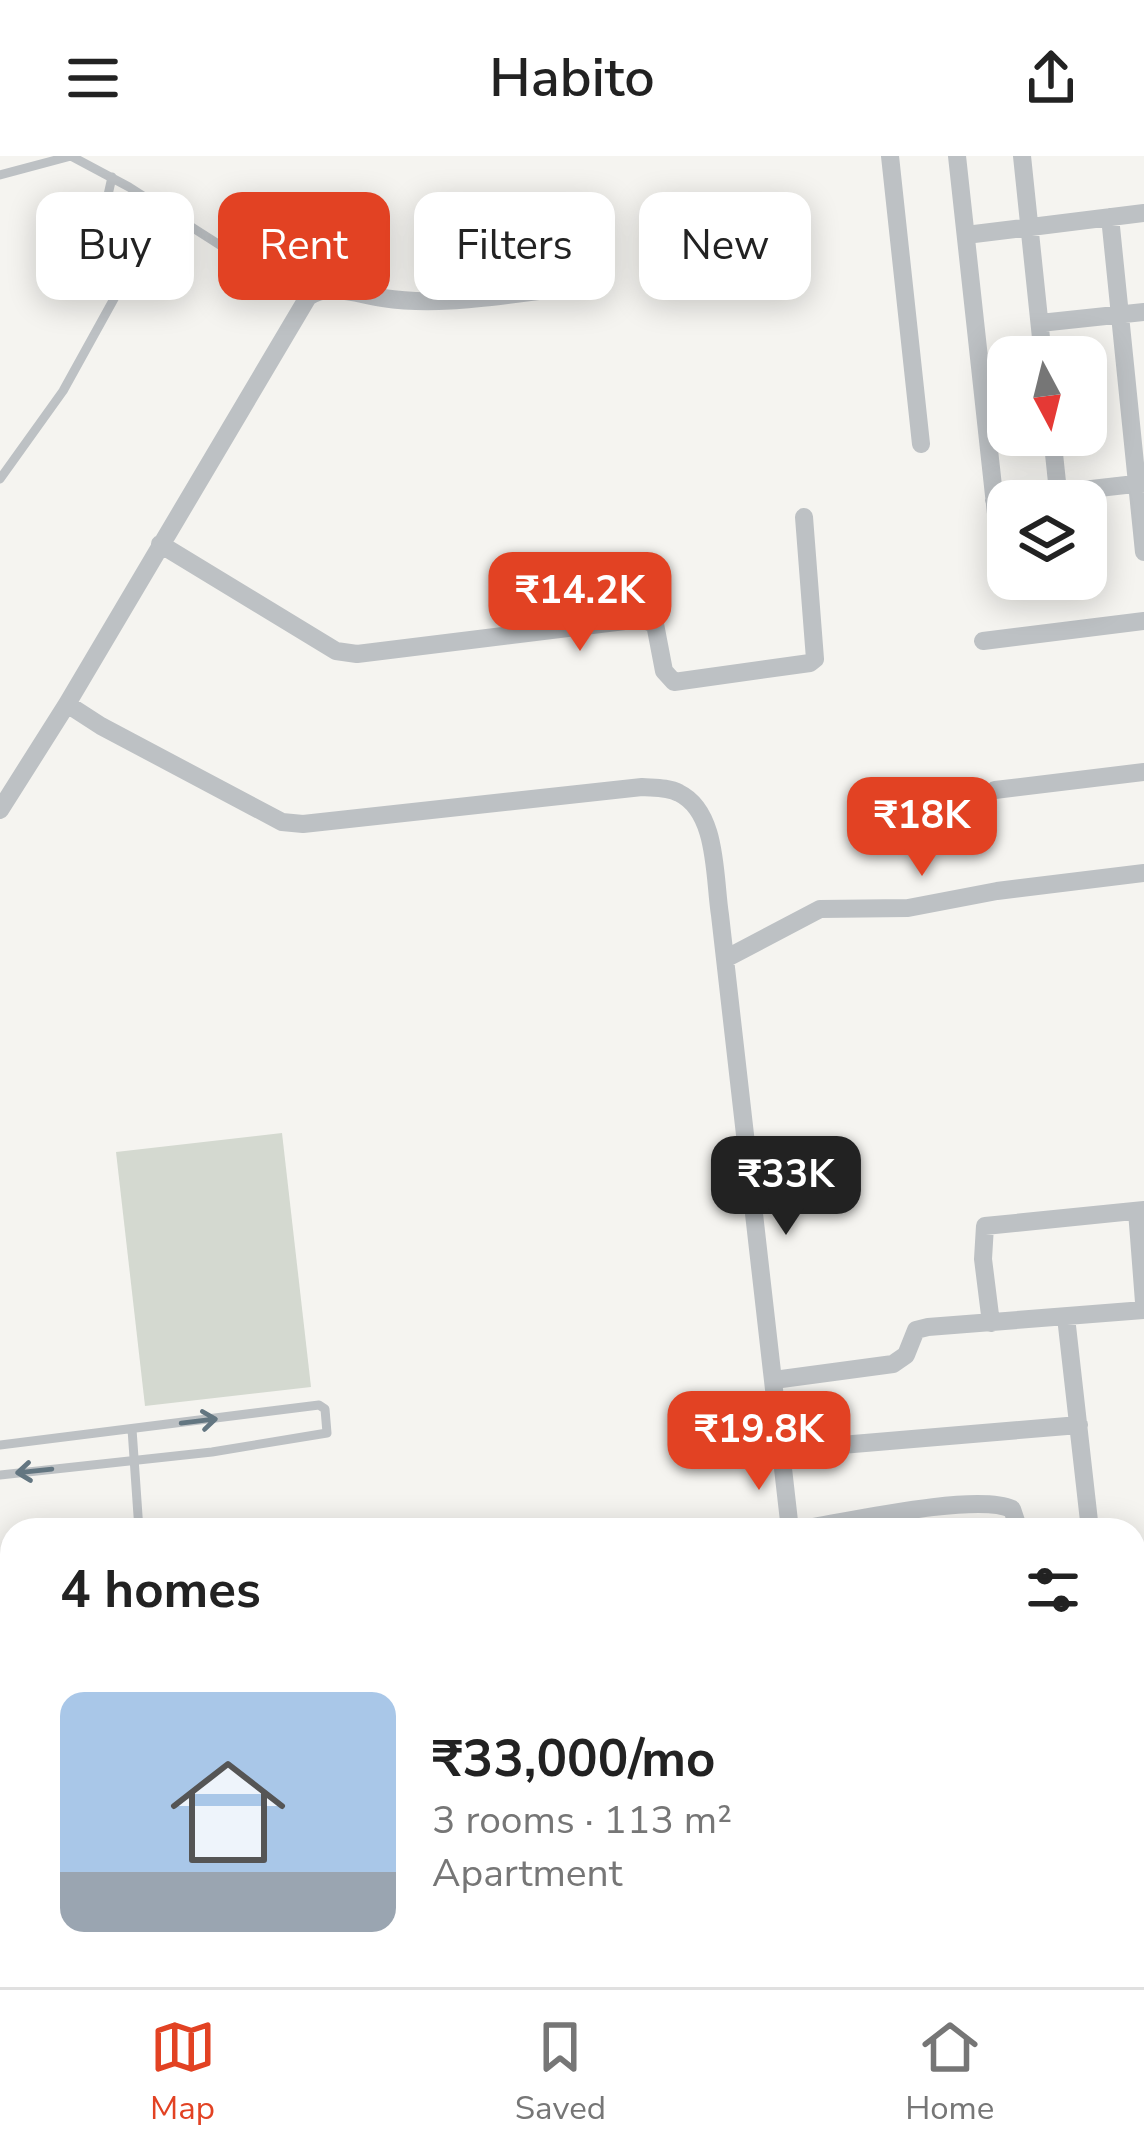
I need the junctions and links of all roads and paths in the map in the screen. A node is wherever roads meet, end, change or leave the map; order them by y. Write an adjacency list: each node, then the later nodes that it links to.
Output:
1 (890, 156): 18 (street)
2 (957, 156): 11 (street)
3 (1022, 156): 10 (street)
4 (0, 176): 5 (lane)
5 (112, 177): 6 (lane); 7 (lane)
6 (110, 192)
7 (134, 192)
8 (1144, 213): 9 (street)
9 (1110, 217): 10 (street); 15 (street)
10 (1029, 227): 11 (street); 16 (street)
11 (966, 235): 20 (street)
12 (113, 300): 19 (lane)
13 (444, 300): 24 (street)
14 (1144, 312): 15 (street)
15 (1122, 315): 16 (street); 21 (street)
16 (1040, 323): 17 (street)
17 (1041, 336)
18 (920, 444)
19 (0, 479)
20 (992, 480)
21 (1140, 483): 22 (street); 25 (street)
22 (1107, 489)
23 (803, 518): 24 (street)
24 (160, 544): 28 (street)
25 (1144, 552)
26 (1144, 621): 27 (street)
27 (983, 641)
28 (68, 704): 31 (street); 33 (street)
29 (1144, 772): 30 (street)
30 (994, 790)
31 (0, 810)
32 (1144, 873): 33 (street)
33 (725, 959): 38 (street)
34 (1141, 1211): 35 (street); 37 (street)
35 (1144, 1306): 36 (street)
36 (1066, 1316): 37 (street); 39 (street)
37 (991, 1322): 38 (street)
38 (775, 1379): 42 (street)
39 (1079, 1425): 42 (street); 51 (street)
40 (132, 1430): 41 (lane); 43 (lane); 43 (lane, one-way to 43)
41 (0, 1445)
42 (782, 1450): 47 (street)
43 (134, 1461): 44 (lane, one-way to 44); 46 (lane)
44 (0, 1475)
45 (936, 1508): 48 (street); 49 (street); 50 (street)
46 (138, 1518)
47 (791, 1518)
48 (871, 1518)
49 (937, 1518)
50 (1015, 1518)
51 (1089, 1518)

